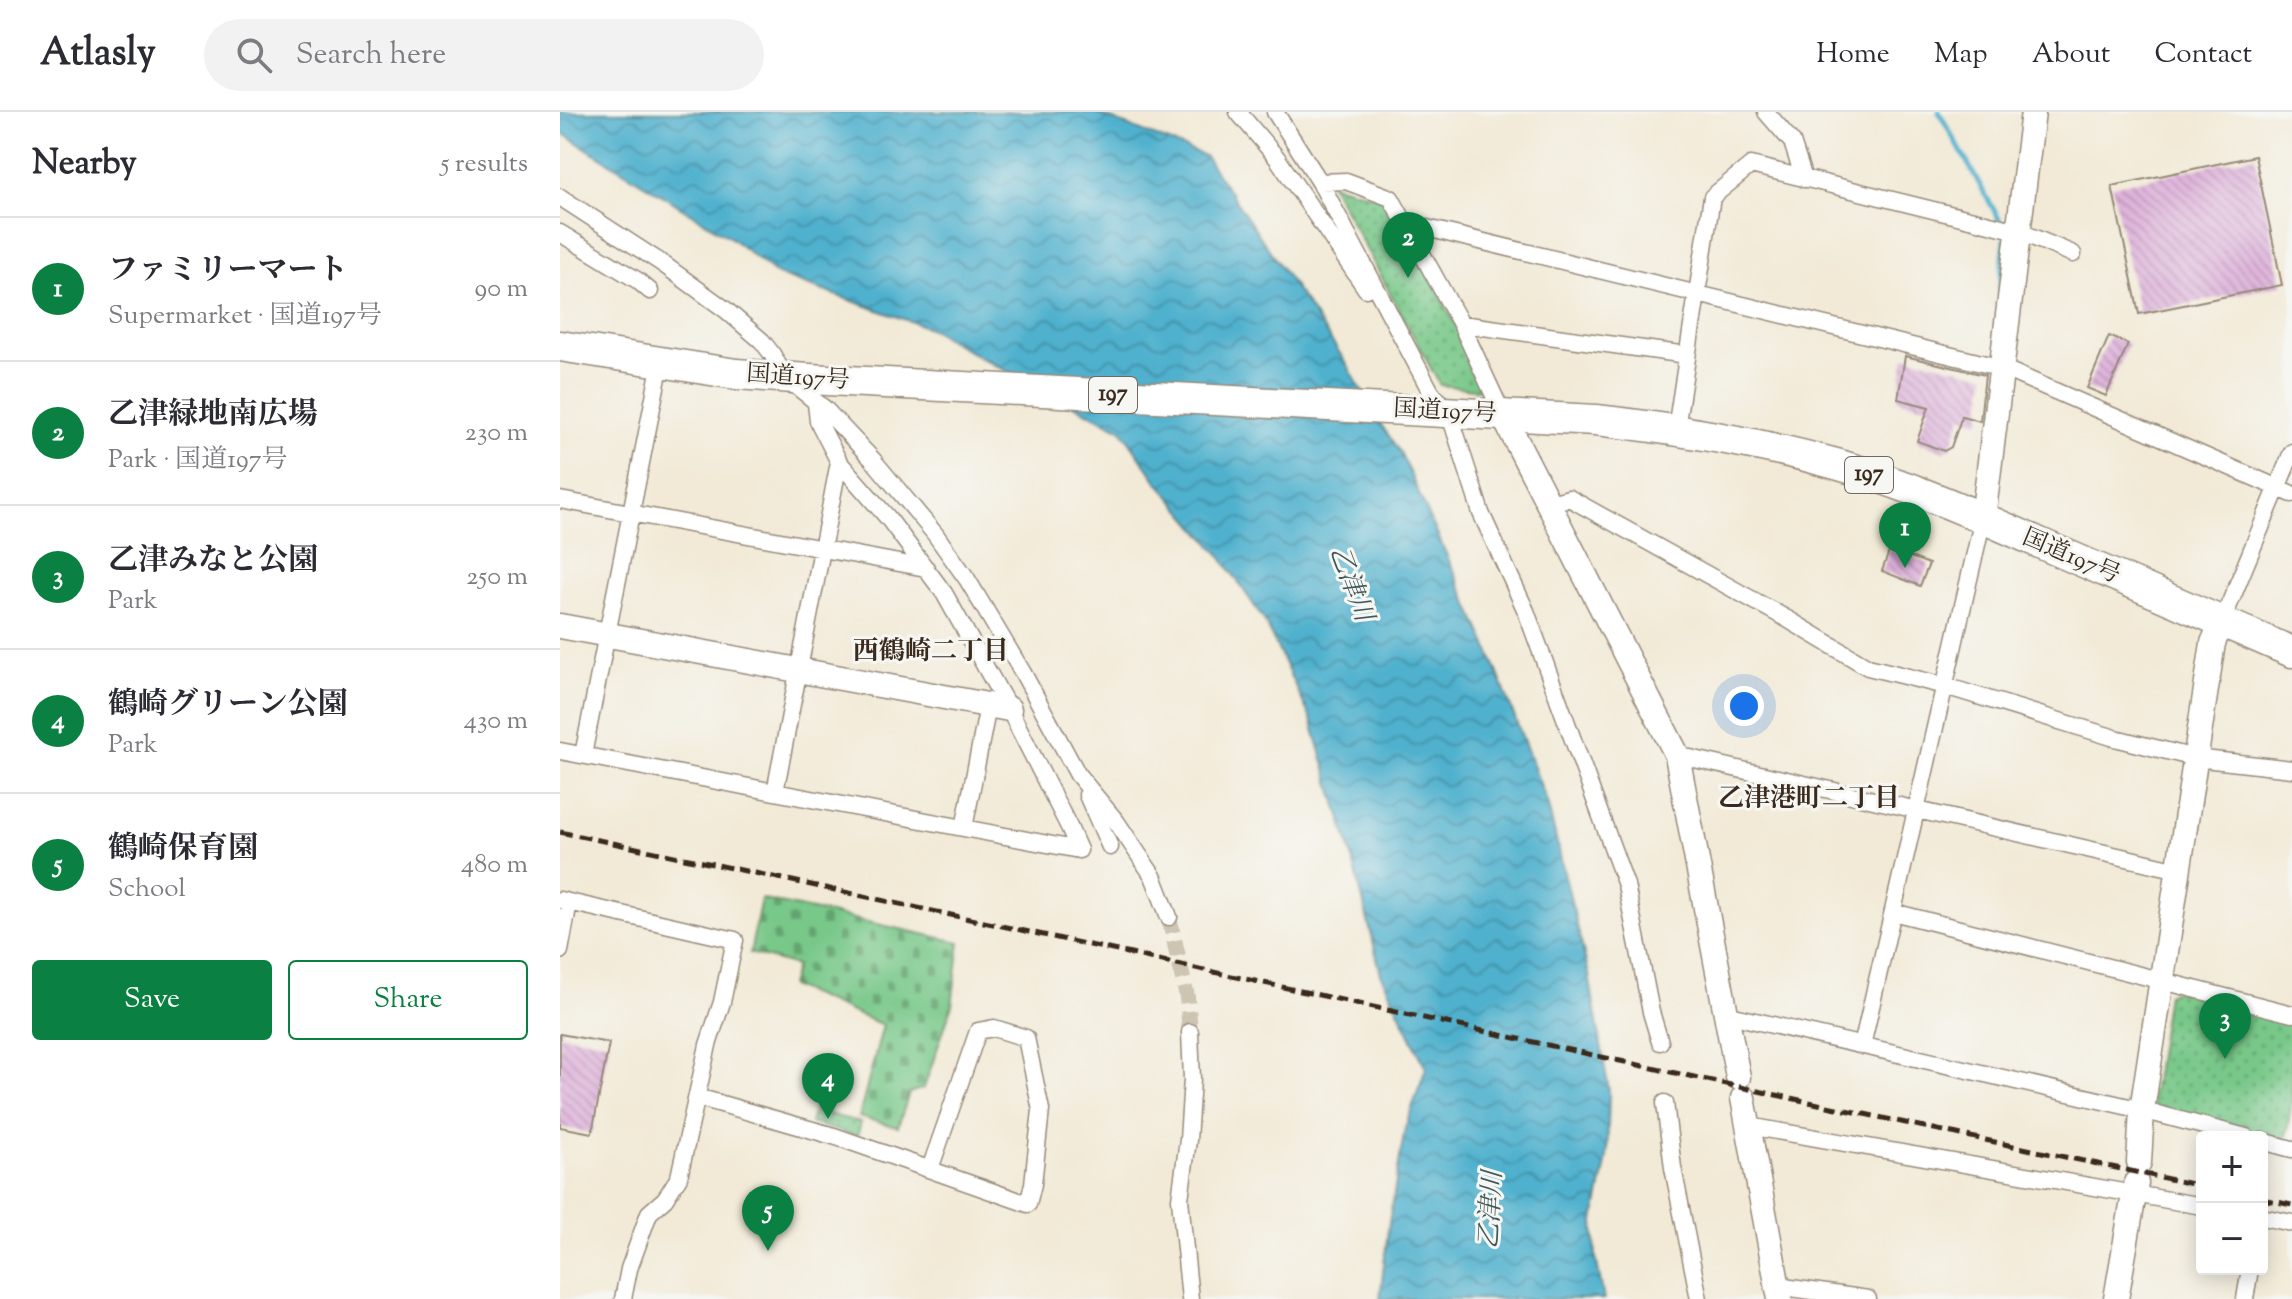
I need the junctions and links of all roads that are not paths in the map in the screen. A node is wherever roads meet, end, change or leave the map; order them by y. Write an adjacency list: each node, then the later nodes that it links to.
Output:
1 (1238, 112): 15 (street)
2 (1275, 112): 6 (street)
3 (2033, 112): 9 (street)
4 (1774, 115): 5 (street)
5 (1804, 179): 9 (street); 13 (street)
6 (1320, 182): 8 (street); 15 (street)
7 (560, 197): 20 (street)
8 (1406, 223): 13 (street); 14 (street)
9 (2018, 231): 11 (street); 19 (street)
10 (560, 233): 12 (street)
11 (2073, 254)
12 (650, 291)
13 (1697, 294): 17 (street); 19 (street)
14 (1461, 324): 17 (street); 22 (street)
15 (1397, 329): 21 (street)
16 (560, 346): 18 (highway, 国道197号 / 197)
17 (1687, 355): 23 (street)
18 (661, 362): 20 (highway, 国道197号 / 197); 29 (street)
19 (2002, 368): 26 (street); 30 (street)
20 (803, 386): 21 (highway, 国道197号 / 197); 25 (street); 45 (street)
21 (1449, 412): 22 (highway, 国道197号 / 197); 59 (street)
22 (1503, 415): 23 (highway, 国道197号 / 197); 28 (street)
23 (1676, 429): 30 (highway, 国道197号 / 197)
24 (2292, 452): 26 (street)
25 (839, 462): 31 (street); 32 (street)
26 (2285, 490): 33 (street)
27 (560, 500): 29 (street)
28 (1550, 503): 38 (street); 42 (street)
29 (631, 513): 31 (street); 35 (street)
30 (1983, 518): 33 (highway, 国道197号 / 197); 38 (street)
31 (822, 548): 32 (street); 37 (street)
32 (926, 568): 39 (street)
33 (2222, 622): 36 (highway, 国道197号 / 197); 43 (street)
34 (560, 626): 35 (street)
35 (606, 635): 37 (street); 41 (street)
36 (2292, 652)
37 (799, 670): 39 (street); 46 (street)
38 (1945, 686): 43 (street); 47 (street)
39 (999, 708): 48 (street); 48 (street)
40 (560, 751): 41 (street)
41 (583, 755): 46 (street)
42 (1677, 755): 47 (street); 56 (street)
43 (2195, 758): 44 (street); 50 (street)
44 (2292, 769)
45 (1078, 775): 49 (street); 53 (street)
46 (775, 792): 48 (street)
47 (1916, 810): 50 (street); 52 (street)
48 (964, 828)
49 (1110, 847)
50 (2179, 870): 55 (street)
51 (565, 901): 54 (street); 61 (street)
52 (1893, 912): 55 (street); 60 (street)
53 (1169, 917)
54 (560, 952)
55 (2161, 981): 57 (street); 63 (street)
56 (1725, 1014): 60 (street); 64 (street)
57 (2292, 1014)
58 (1190, 1032): 76 (street)
59 (1660, 1042)
60 (1862, 1046): 63 (street)
61 (697, 1097): 68 (street); 75 (street)
62 (1665, 1103): 77 (street)
63 (2142, 1110): 65 (street); 69 (street)
64 (1749, 1126): 69 (street); 74 (street)
65 (2223, 1131)
66 (2268, 1142): 67 (street)
67 (2292, 1147)
68 (930, 1169): 68 (street)
69 (2136, 1180): 70 (street); 79 (street)
70 (2196, 1204)
71 (2268, 1218): 72 (street)
72 (2292, 1223)
73 (2249, 1275): 80 (street)
74 (1778, 1292): 78 (street)
75 (623, 1299)
76 (1190, 1299)
77 (1699, 1299)
78 (1868, 1299)
79 (2116, 1299)
80 (2245, 1299)

